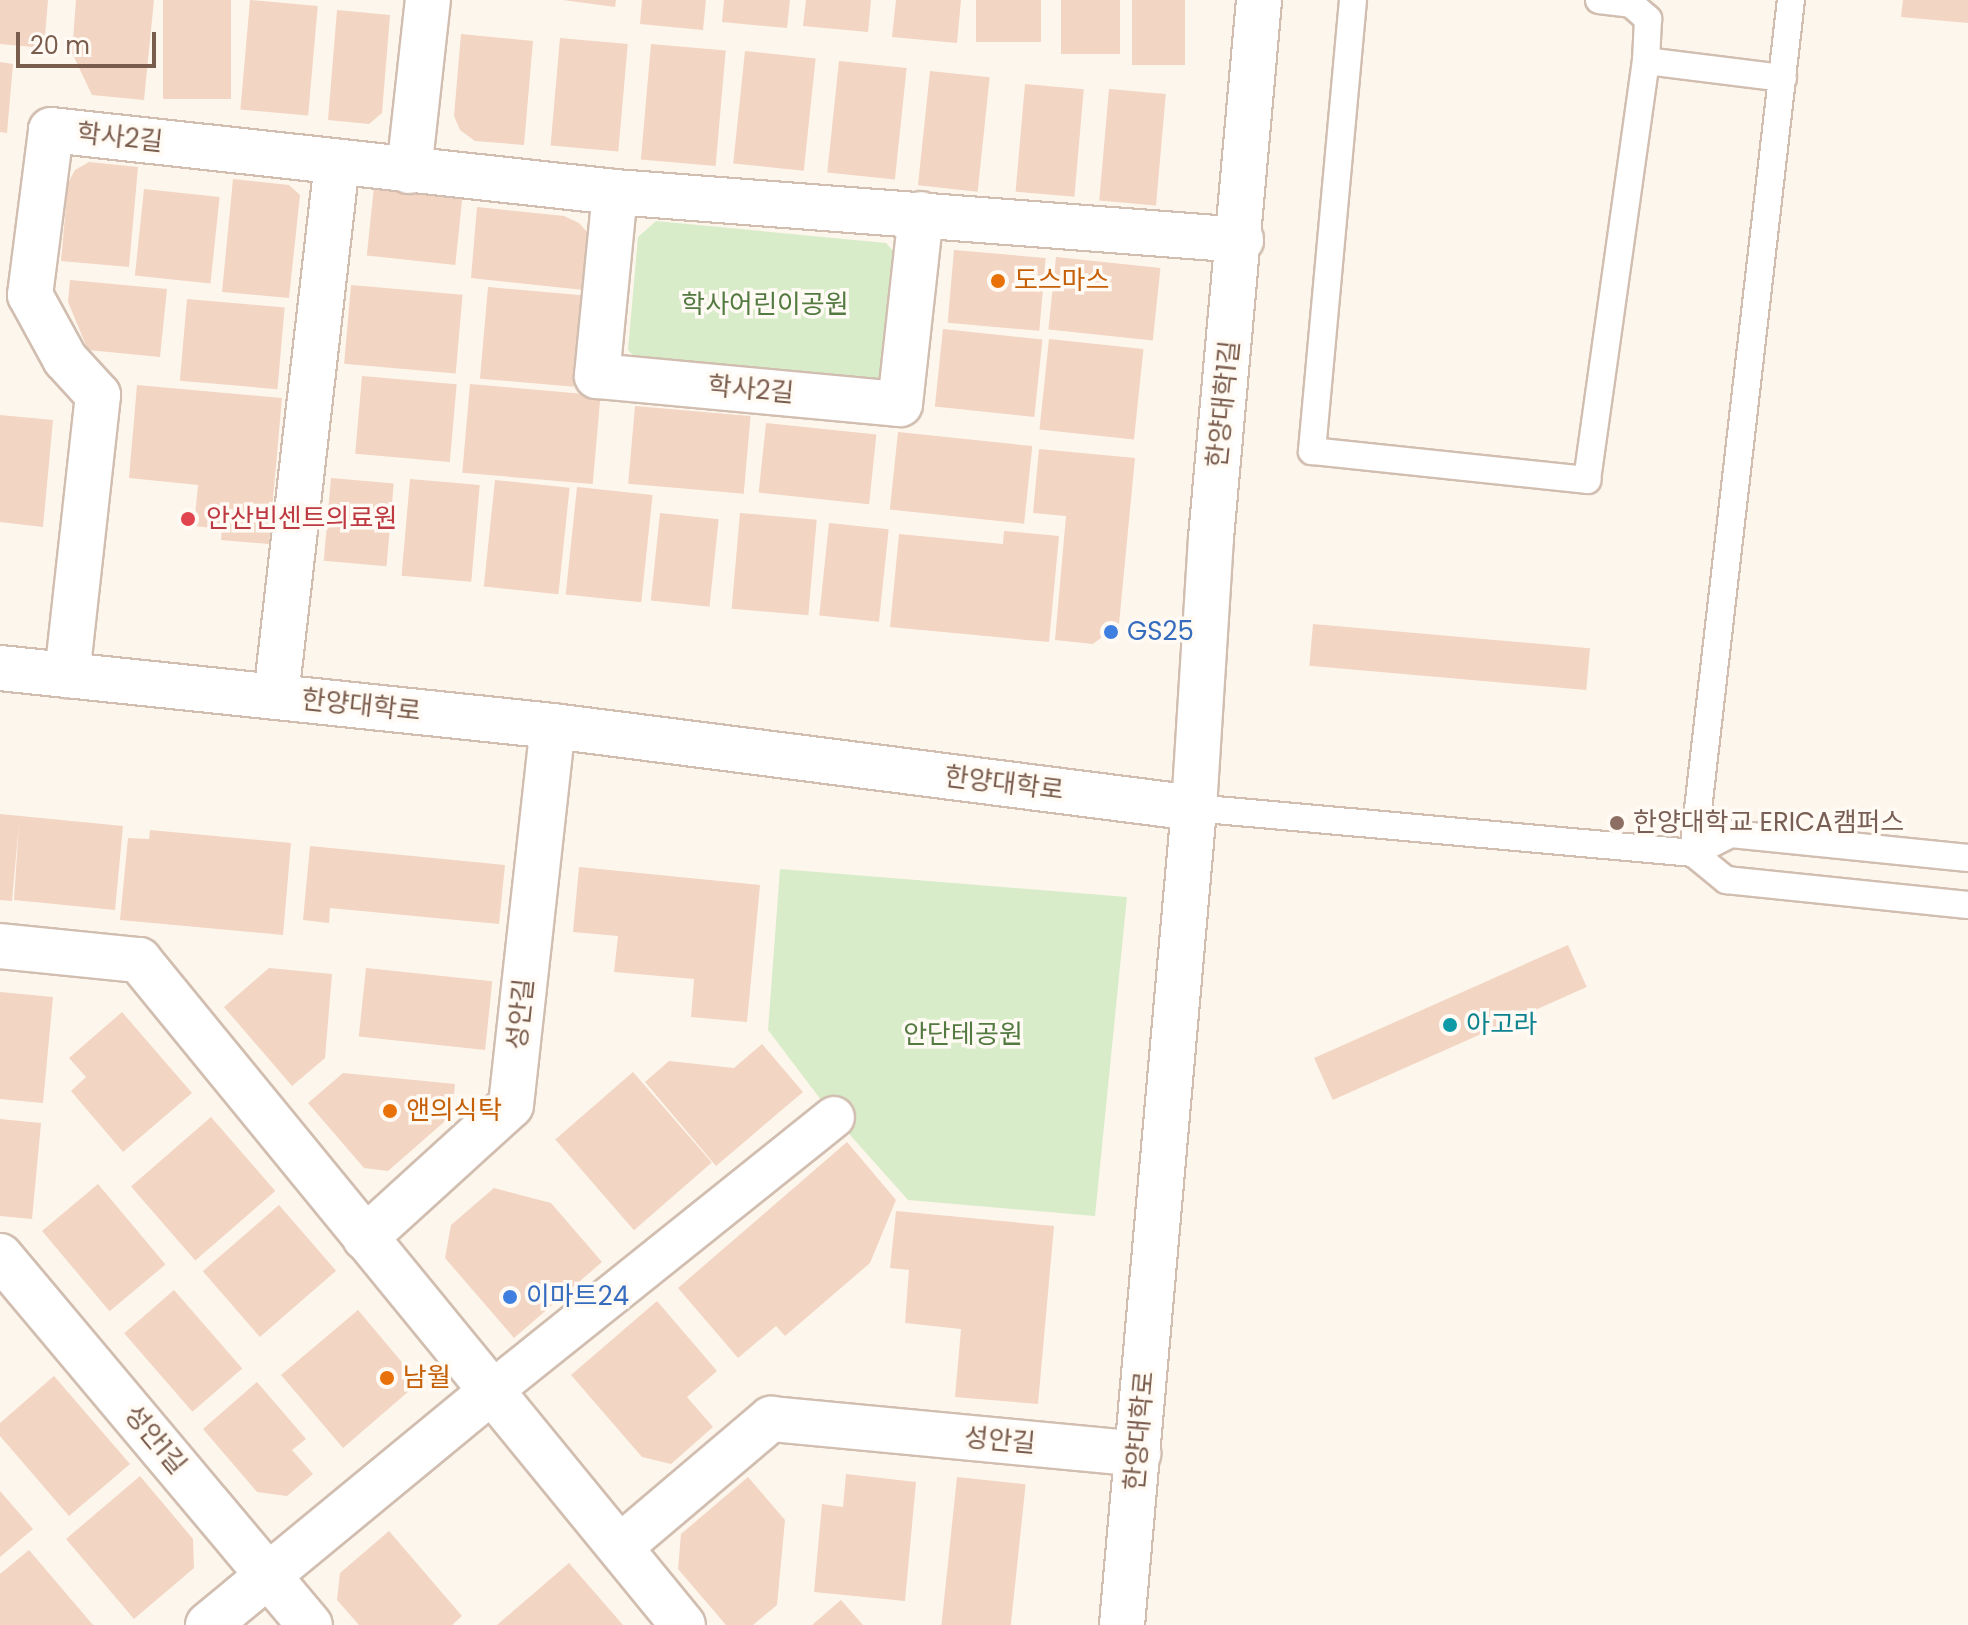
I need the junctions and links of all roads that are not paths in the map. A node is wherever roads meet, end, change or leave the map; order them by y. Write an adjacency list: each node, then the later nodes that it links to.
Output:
1 (428, 0): 9 (street)
2 (1259, 0): 12 (street, 한양대학1길)
3 (1353, 0): 6 (lane)
4 (1599, 0): 6 (lane)
5 (1791, 0): 7 (lane)
6 (1646, 61): 7 (lane)
7 (1783, 78): 19 (lane)
8 (337, 162): 9 (street, 학사2길); 13 (street, 학사2길); 16 (street)
9 (409, 171): 10 (street, 학사2길)
10 (615, 192): 11 (street, 학사2길); 11 (street, 학사2길)
11 (921, 214): 12 (street, 학사2길)
12 (1241, 240): 18 (street, 한양대학1길)
13 (15, 294): 15 (street)
14 (0, 668): 15 (street, 한양대학로)
15 (67, 675): 16 (street, 한양대학로)
16 (276, 696): 17 (street, 한양대학로)
17 (553, 726): 18 (street, 한양대학로); 24 (street, 성안길)
18 (1194, 808): 19 (lane); 27 (street, 한양대학로)
19 (1693, 853): 20 (lane); 21 (lane)
20 (1968, 858)
21 (1968, 905)
22 (0, 946): 24 (street)
23 (834, 1117): 26 (street)
24 (365, 1238): 26 (street)
25 (0, 1256): 29 (street, 성안1길)
26 (492, 1391): 28 (street); 29 (street)
27 (1138, 1454): 28 (street, 성안길); 33 (street, 한양대학로)
28 (621, 1546): 32 (street)
29 (269, 1575): 30 (street); 31 (street, 성안1길)
30 (208, 1625)
31 (310, 1625)
32 (683, 1625)
33 (1122, 1625)

